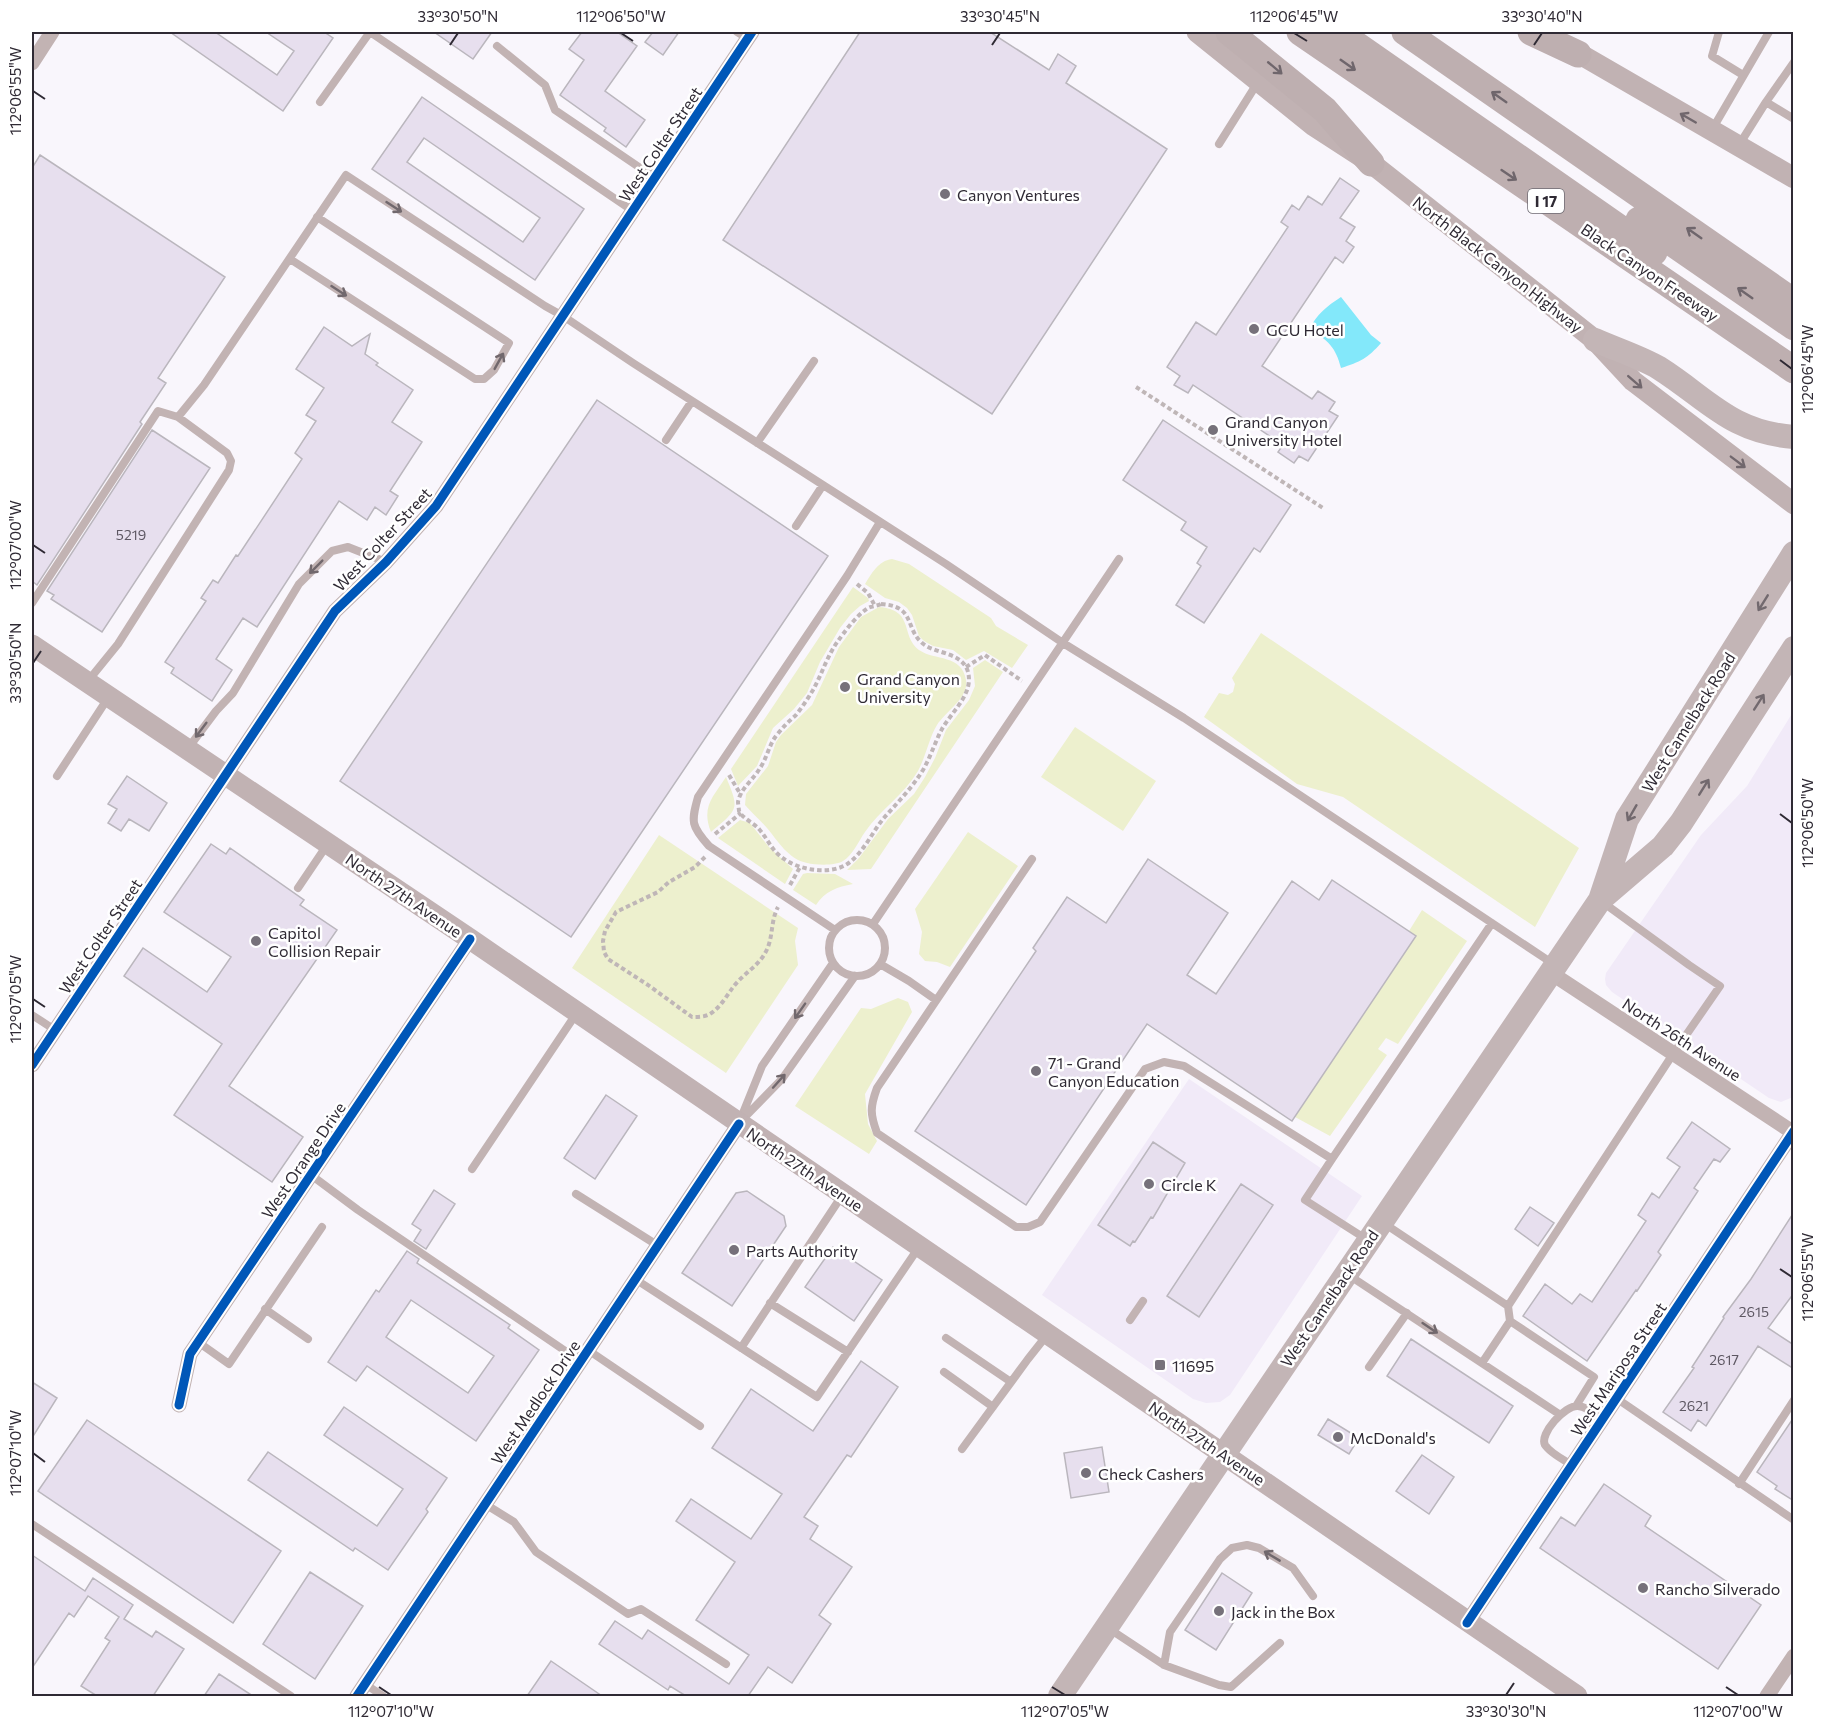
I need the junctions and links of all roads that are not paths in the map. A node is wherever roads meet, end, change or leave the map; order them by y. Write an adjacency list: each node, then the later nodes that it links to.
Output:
1 (52, 32): 16 (street)
2 (1197, 32): 18 (main road, North Black Canyon Highway)
3 (1229, 32): 25 (highway, one-way to 25)
4 (1300, 32): 37 (highway, Black Canyon Freeway / I 17, one-way to 37)
5 (1338, 32): 35 (highway)
6 (1366, 32): 33 (highway, one-way to 6)
7 (1405, 32): 31 (highway, one-way to 7)
8 (1531, 32): 14 (highway)
9 (1543, 32): 14 (main road)
10 (1719, 32): 17 (lane)
11 (1769, 32): 17 (lane)
12 (746, 34): 26 (street, West Colter Street)
13 (497, 46): 26 (lane)
14 (1578, 54): 22 (main road, one-way to 14)
15 (1794, 62): 20 (lane)
16 (32, 63)
17 (1743, 75): 22 (lane)
18 (1259, 81): 23 (lane); 25 (main road, North Black Canyon Highway)
19 (320, 102): 28 (lane)
20 (1766, 102): 21 (lane); 24 (lane)
21 (1794, 119)
22 (1711, 132): 24 (main road)
23 (1219, 144)
24 (1738, 146): 27 (main road)
25 (1371, 163): 34 (main road, North Black Canyon Highway)
26 (655, 178): 28 (street, West Colter Street)
27 (1794, 178)
28 (633, 211): 32 (street, West Colter Street)
29 (317, 217): 30 (lane); 30 (lane, one-way to 29); 32 (lane, one-way to 32)
30 (290, 259): 39 (lane)
31 (1794, 302)
32 (563, 316): 38 (lane); 49 (street, West Colter Street)
33 (1794, 327)
34 (1595, 340): 40 (main road); 44 (main road, North Black Canyon Highway, one-way to 44)
35 (1794, 350)
36 (814, 361): 42 (lane)
37 (1794, 370)
38 (692, 401): 41 (lane); 42 (lane)
39 (178, 417): 50 (lane); 54 (lane)
40 (1794, 437)
41 (666, 440)
42 (757, 443): 43 (lane)
43 (823, 485): 45 (lane); 46 (lane)
44 (1794, 504)
45 (879, 522): 51 (lane); 65 (lane)
46 (796, 526)
47 (1794, 553): 62 (main road, West Camelback Road, one-way to 62)
48 (1119, 559): 51 (lane)
49 (386, 562): 56 (lane, one-way to 56); 58 (street, West Colter Street)
50 (32, 603)
51 (1063, 643): 63 (lane); 64 (lane)
52 (32, 645): 54 (main road, North 27th Avenue)
53 (1794, 648): 62 (main road, West Camelback Road, one-way to 53)
54 (87, 682): 55 (main road, North 27th Avenue)
55 (109, 697): 56 (main road, North 27th Avenue); 57 (lane)
56 (187, 749): 58 (main road, North 27th Avenue)
57 (57, 776)
58 (225, 776): 59 (main road, North 27th Avenue); 74 (street, West Colter Street)
59 (327, 844): 61 (lane); 66 (main road, North 27th Avenue)
60 (1032, 859): 71 (lane)
61 (298, 888)
62 (1600, 900): 69 (main road, West Camelback Road); 75 (lane)
63 (1492, 923): 69 (lane); 79 (lane)
64 (873, 924): 65 (lane); 68 (lane)
65 (835, 930): 67 (lane)
66 (470, 939): 72 (main road, North 27th Avenue); 81 (street, West Orange Drive)
67 (833, 963): 70 (lane); 77 (lane, one-way to 77)
68 (880, 964): 70 (lane); 71 (lane)
69 (1553, 969): 75 (street, North 26th Avenue); 85 (main road, West Camelback Road)
70 (855, 976): 77 (lane, one-way to 70)
71 (936, 1000): 79 (lane)
72 (577, 1012): 77 (main road, North 27th Avenue); 80 (lane)
73 (32, 1015): 74 (lane)
74 (55, 1030): 76 (street, West Colter Street)
75 (1673, 1054): 78 (street, North 26th Avenue); 92 (lane)
76 (32, 1065)
77 (739, 1124): 83 (main road, North 27th Avenue); 86 (street, West Medlock Drive)
78 (1793, 1132): 108 (street, West Mariposa Street)
79 (1332, 1159): 85 (lane)
80 (472, 1169)
81 (311, 1175): 100 (street, West Orange Drive); 103 (lane)
82 (576, 1194): 86 (lane)
83 (843, 1194): 87 (main road, North 27th Avenue); 91 (lane)
84 (322, 1227): 93 (lane)
85 (1375, 1231): 88 (main road, West Camelback Road); 92 (lane)
86 (657, 1245): 89 (street, West Medlock Drive)
87 (919, 1247): 97 (main road, North 27th Avenue); 102 (lane)
88 (1346, 1273): 94 (lane); 117 (main road, West Camelback Road)
89 (635, 1279): 101 (lane); 103 (street, West Medlock Drive)
90 (1143, 1301): 95 (lane)
91 (770, 1303): 101 (lane); 102 (lane)
92 (1508, 1306): 96 (lane)
93 (265, 1309): 99 (lane); 100 (lane)
94 (1407, 1313): 104 (lane, one-way to 104); 105 (lane)
95 (1130, 1320)
96 (1510, 1321): 104 (lane); 111 (lane)
97 (1048, 1334): 107 (lane); 117 (main road, North 27th Avenue)
98 (946, 1338): 107 (lane)
99 (308, 1339)
100 (198, 1342): 110 (street, West Orange Drive)
101 (741, 1348): 102 (lane)
102 (848, 1352)
103 (584, 1356): 115 (lane); 120 (street, West Medlock Drive)
104 (1482, 1363): 113 (lane)
105 (1369, 1367)
106 (944, 1372): 112 (lane)
107 (1011, 1382): 112 (lane)
108 (1616, 1398): 114 (street, West Mariposa Street); 119 (lane)
109 (1794, 1400): 119 (lane)
110 (179, 1405)
111 (1576, 1406): 113 (lane); 114 (lane)
112 (993, 1407): 116 (lane)
113 (1559, 1414): 118 (lane)
114 (1603, 1418): 118 (street, West Mariposa Street)
115 (700, 1426)
116 (963, 1449)
117 (1223, 1454): 124 (main road, North 27th Avenue); 125 (main road, West Camelback Road)
118 (1572, 1465): 124 (street, West Mariposa Street)
119 (1739, 1484): 121 (lane)
120 (485, 1504): 128 (lane); 130 (street, West Medlock Drive)
121 (1794, 1520)
122 (32, 1524): 131 (lane)
123 (1313, 1596): 129 (lane, one-way to 129)
124 (1467, 1623): 134 (main road, North 27th Avenue)
125 (1107, 1627): 129 (lane); 133 (main road, West Camelback Road)
126 (1280, 1643): 129 (lane)
127 (1794, 1656): 135 (street)
128 (726, 1664)
129 (1164, 1665)
130 (361, 1690): 132 (lane)
131 (291, 1696)
132 (383, 1696)
133 (1060, 1696)
134 (1577, 1696)
135 (1767, 1696)

